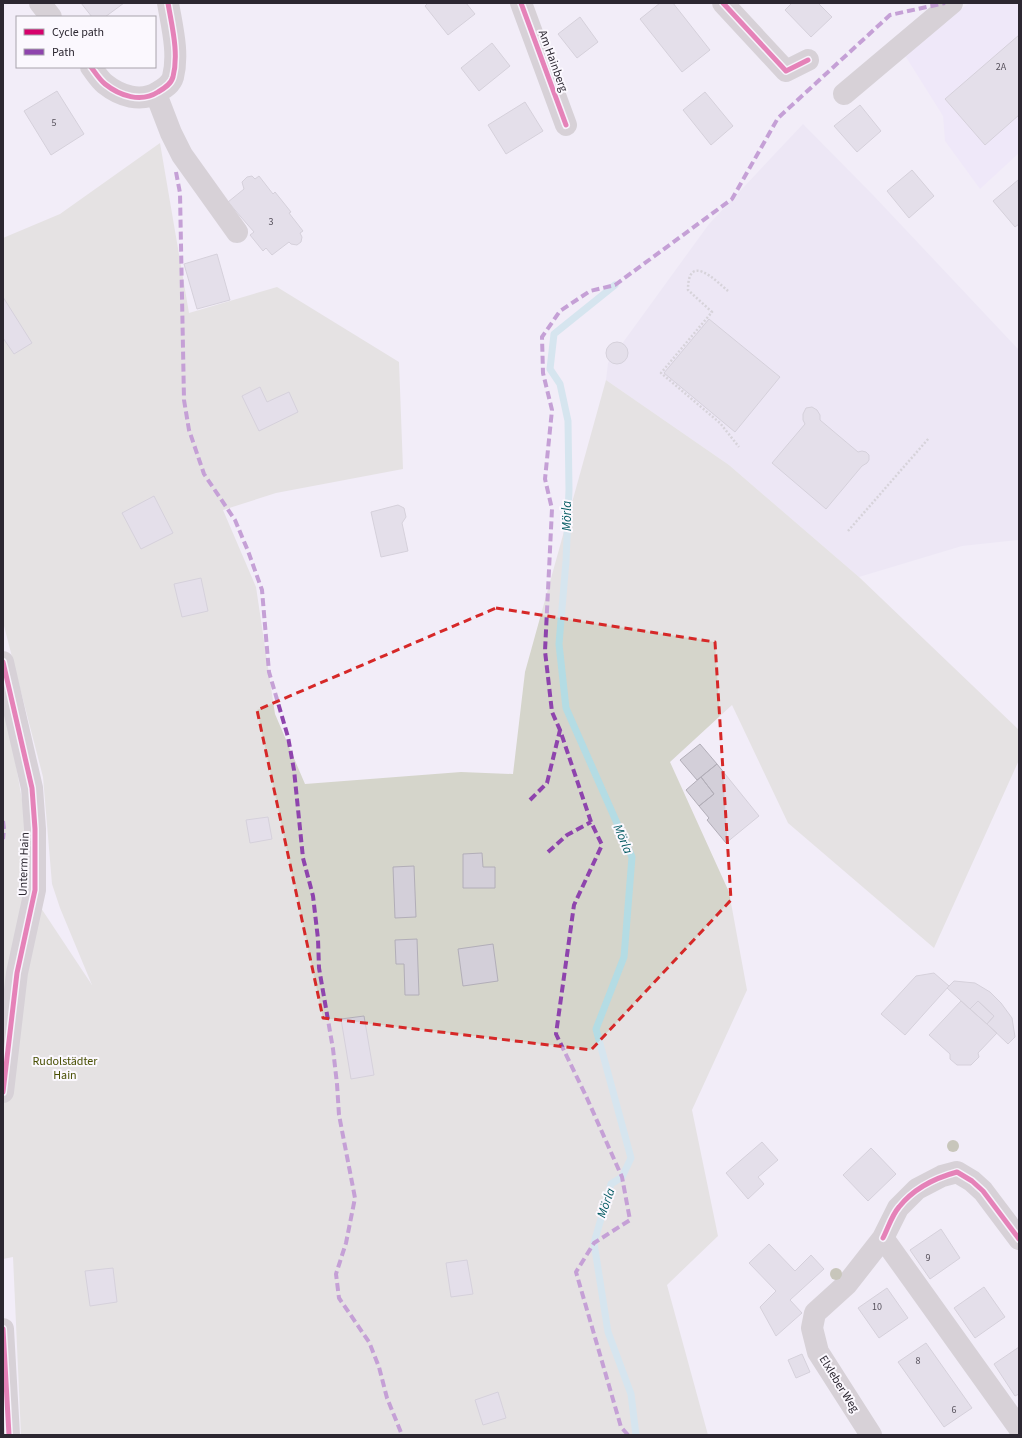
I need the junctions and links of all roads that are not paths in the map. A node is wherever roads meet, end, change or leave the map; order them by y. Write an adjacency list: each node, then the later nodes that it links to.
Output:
1 (40, 3): 6 (street)
2 (168, 3): 9 (street)
3 (521, 3): 11 (street, Am Hainberg)
4 (723, 3): 7 (street)
5 (952, 3): 10 (street)
6 (50, 16)
7 (808, 60)
8 (92, 68): 9 (street)
9 (156, 94): 12 (street)
10 (844, 94)
11 (566, 125)
12 (237, 232)
13 (3, 662): 14 (street, Unterm Hain)
14 (3, 1092)
15 (883, 1238): 16 (street, Elxleber Weg); 18 (street); 20 (street, Elxleber Weg)
16 (1019, 1239)
17 (3, 1329): 19 (street)
18 (1019, 1428)
19 (9, 1435)
20 (871, 1435)

